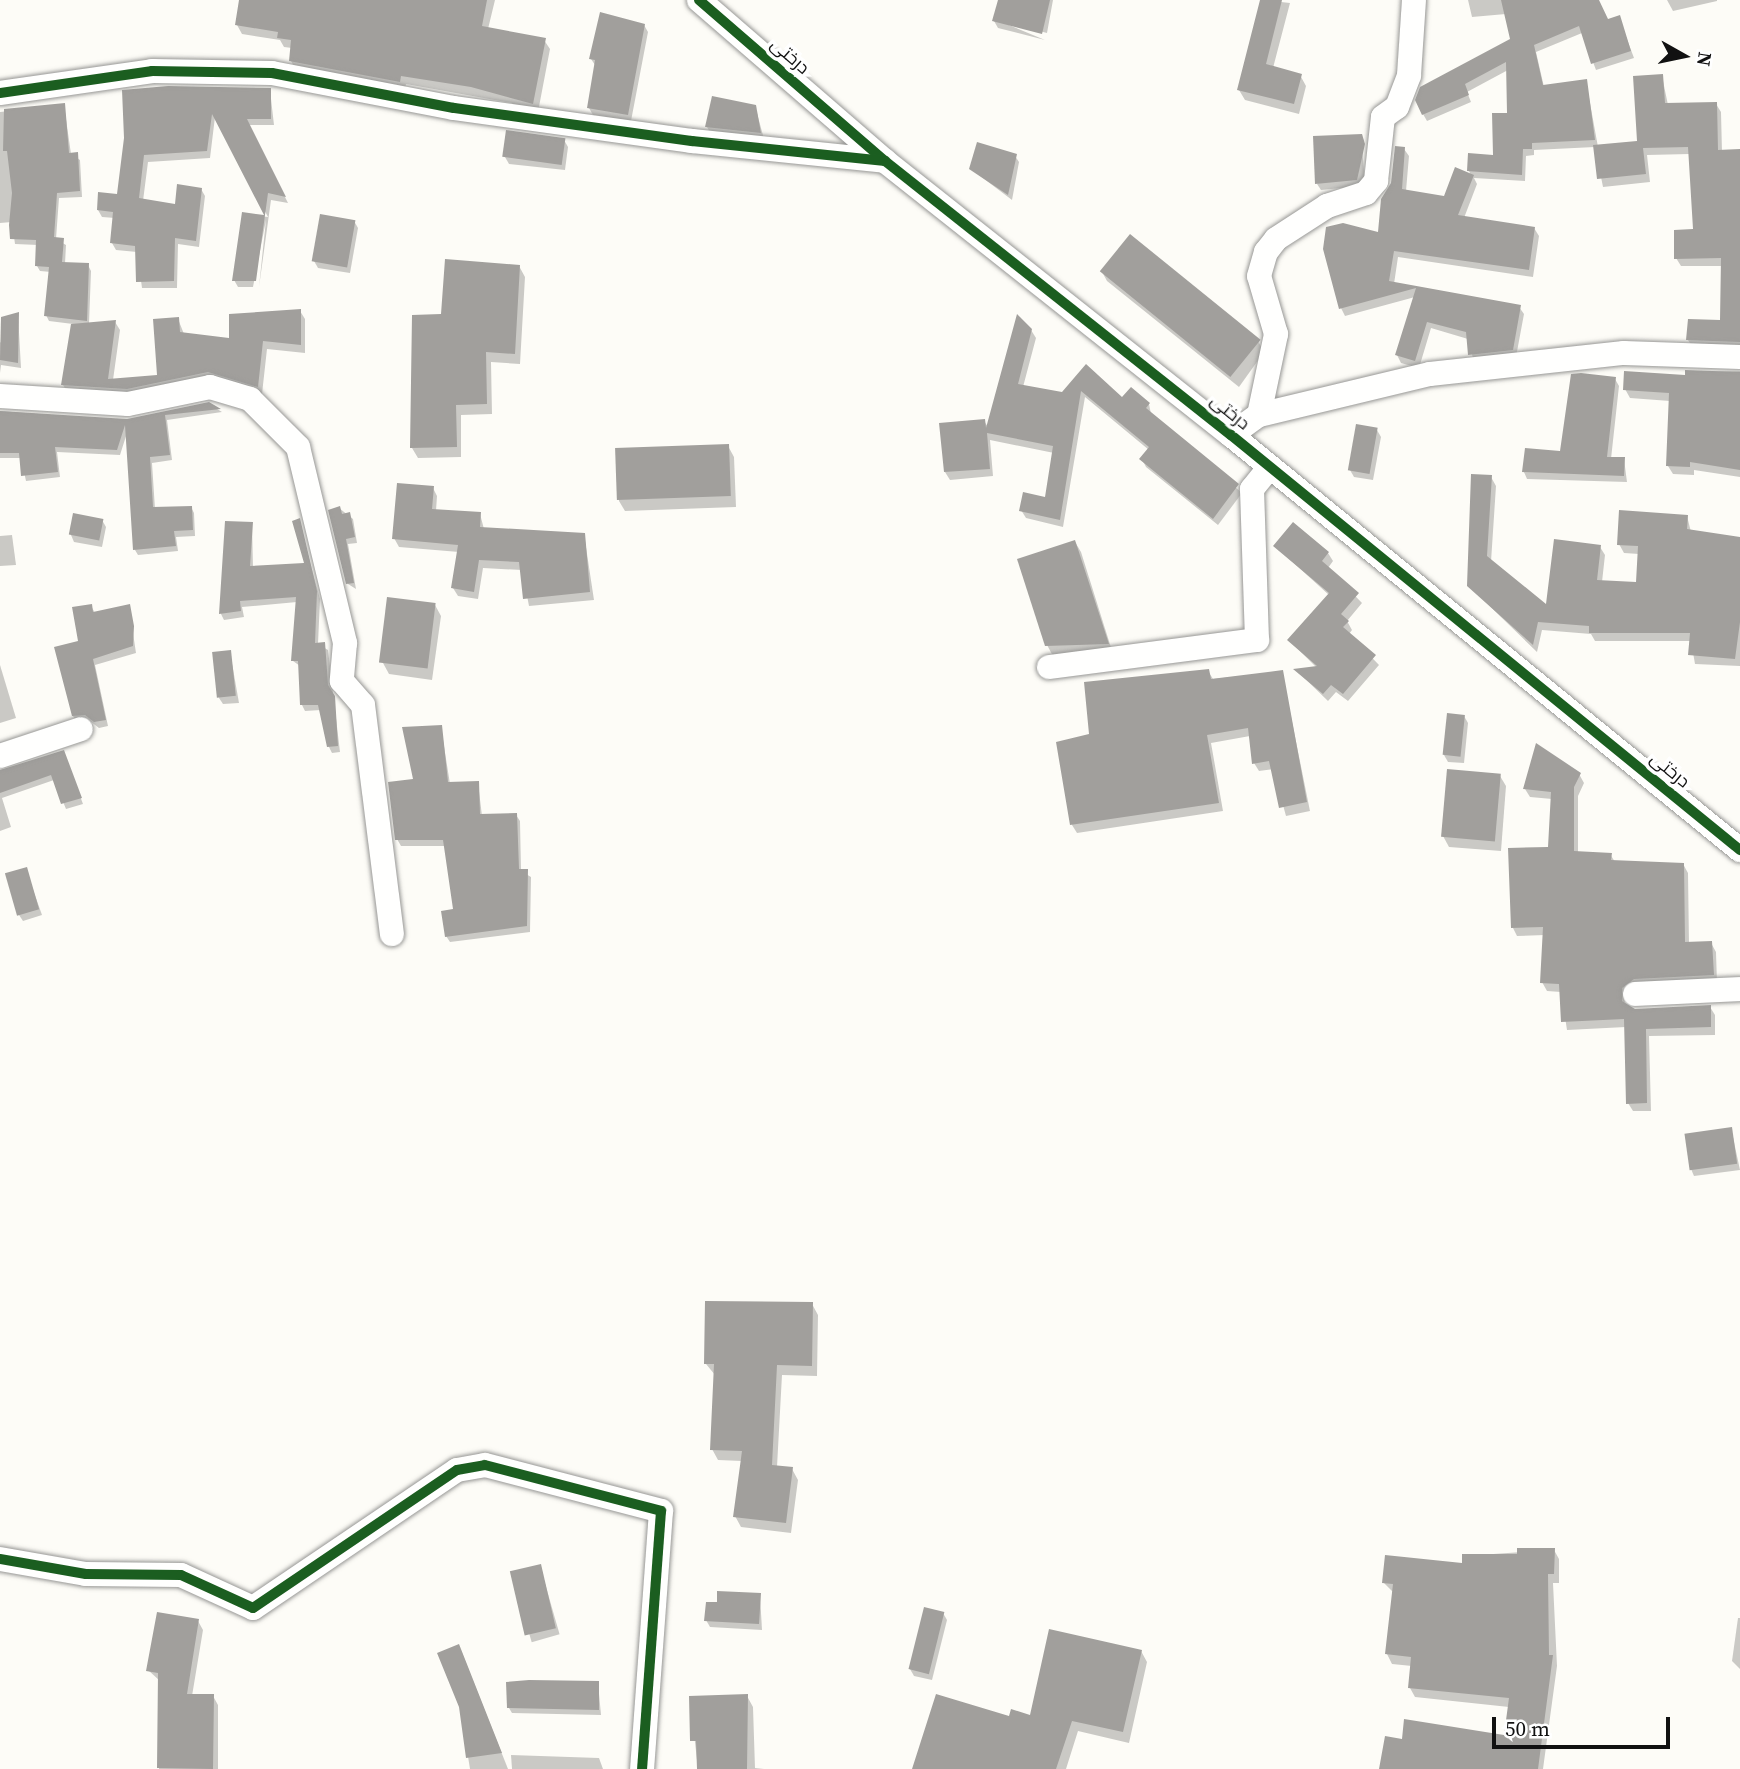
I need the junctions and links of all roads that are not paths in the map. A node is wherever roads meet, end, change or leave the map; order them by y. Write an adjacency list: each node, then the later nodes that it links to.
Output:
1 (699, 0): 4 (street, درختی)
2 (1414, 0): 7 (street)
3 (0, 93): 4 (street)
4 (885, 161): 8 (street, درختی)
5 (1740, 357): 7 (street)
6 (0, 396): 14 (street)
7 (1259, 415): 8 (street)
8 (1231, 435): 9 (street, درختی)
9 (1270, 467): 10 (street); 13 (street, درختی)
10 (1049, 667)
11 (81, 729): 12 (street)
12 (0, 756)
13 (1740, 850)
14 (392, 934)
15 (1740, 989): 16 (street)
16 (1634, 994)
17 (0, 1559): 18 (street)
18 (642, 1769)

